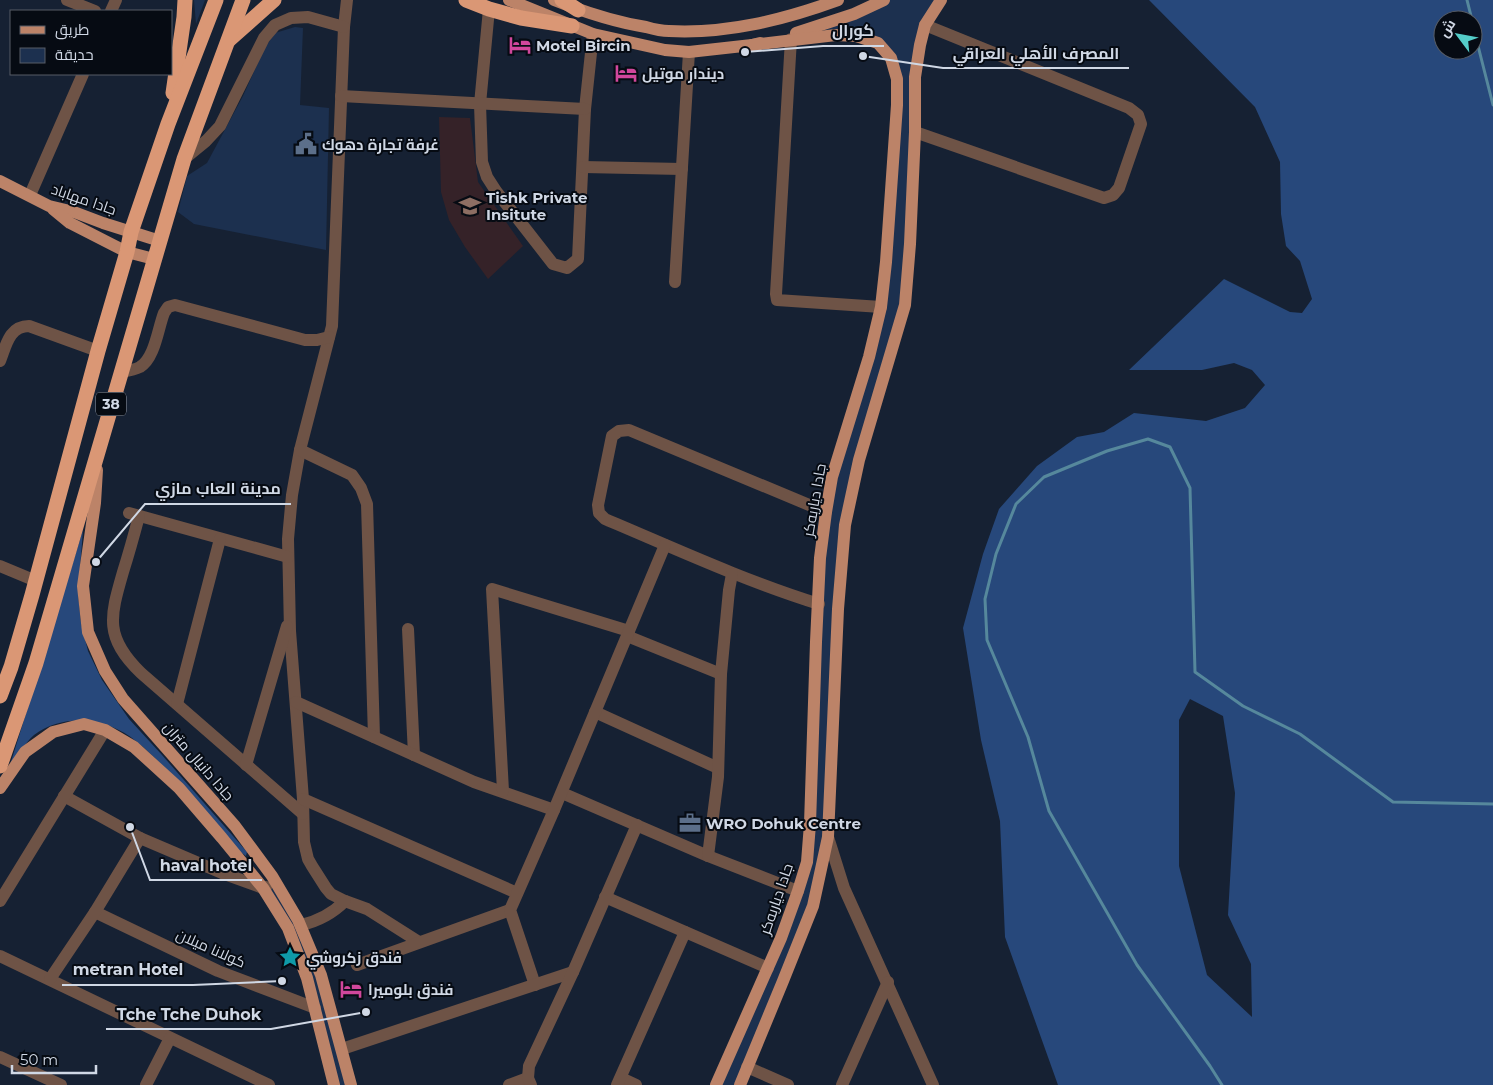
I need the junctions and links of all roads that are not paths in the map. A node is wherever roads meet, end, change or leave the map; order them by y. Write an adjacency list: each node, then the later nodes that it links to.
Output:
1 (67, 0): 15 (street)
2 (185, 0): 29 (highway)
3 (216, 0): 29 (highway, 38)
4 (243, 0): 22 (highway, 38)
5 (274, 0): 22 (highway)
6 (347, 0): 19 (street)
7 (466, 0): 14 (highway)
8 (509, 0): 18 (main road)
9 (554, 0): 16 (main road)
10 (562, 0): 16 (highway)
11 (838, 0): 16 (main road)
12 (884, 0): 23 (main road)
13 (941, 0): 17 (main road)
14 (489, 9): 18 (highway); 27 (street)
15 (92, 10)
16 (578, 10)
17 (926, 25): 30 (main road); 30 (street)
18 (572, 26): 20 (main road)
19 (344, 28): 26 (street); 31 (street)
20 (593, 34): 24 (main road); 28 (street)
21 (791, 39): 23 (main road, جادا دیاربه‌كر); 35 (main road, جادا دیاربه‌كر); 44 (street)
22 (226, 42): 31 (highway, 38)
23 (752, 45): 24 (main road)
24 (689, 52): 33 (street)
25 (83, 75): 37 (street)
26 (341, 96): 27 (street); 45 (street)
27 (480, 104): 28 (street); 32 (street)
28 (585, 109): 32 (street)
29 (168, 124): 39 (highway, 38)
30 (914, 132): 36 (main road)
31 (184, 159): 40 (highway, 38)
32 (583, 167): 33 (street)
33 (682, 169): 43 (street)
34 (0, 181): 37 (main road, جادا مهاباد)
35 (892, 183): 36 (main road); 44 (main road, جادا دیاربه‌كر)
36 (912, 184): 81 (main road)
37 (30, 195): 38 (main road, جادا مهاباد)
38 (49, 206): 39 (main road, جادا مهاباد); 41 (main road)
39 (131, 232): 40 (main road, جادا مهاباد); 41 (highway, 38)
40 (160, 241): 42 (highway, 38)
41 (127, 252): 42 (main road); 46 (highway, 38)
42 (154, 259): 48 (highway, 38)
43 (675, 282)
44 (881, 307): 51 (main road, جادا دیاربه‌كر)
45 (329, 337): 48 (street); 50 (street)
46 (98, 351): 47 (street); 57 (highway, 38)
47 (0, 361)
48 (121, 372): 49 (highway, 38)
49 (98, 448): 71 (highway, 38); 84 (main road, جادا دانيال متران)
50 (300, 450): 54 (street); 68 (street)
51 (826, 512): 53 (street); 58 (main road, جادا دیاربه‌كر)
52 (220, 538): 54 (street); 65 (street); 65 (street)
53 (665, 545): 56 (street); 61 (street)
54 (288, 557): 59 (street)
55 (0, 566): 57 (street)
56 (732, 574): 58 (street); 62 (street)
57 (36, 580): 63 (highway, 38)
58 (819, 604): 86 (main road, جادا دیاربه‌كر)
59 (290, 617): 64 (street); 70 (street)
60 (408, 629): 69 (street)
61 (628, 633): 62 (street); 66 (street); 74 (street)
62 (722, 674): 72 (street)
63 (0, 696)
64 (296, 702): 68 (street); 77 (street)
65 (177, 704): 70 (street)
66 (595, 712): 72 (street); 75 (street)
67 (105, 730): 73 (main road); 76 (street); 85 (main road)
68 (374, 737): 69 (street)
69 (414, 755): 74 (street)
70 (246, 765): 79 (street)
71 (0, 766)
72 (718, 768): 83 (street)
73 (0, 788)
74 (503, 791): 78 (street)
75 (562, 793): 78 (street); 80 (street)
76 (64, 796): 82 (street); 89 (street)
77 (303, 799): 79 (street); 87 (street)
78 (554, 810): 87 (street)
79 (303, 814): 90 (street)
80 (637, 824): 83 (street); 88 (street)
81 (828, 837): 101 (street); 107 (main road)
82 (140, 838): 85 (street); 92 (street)
83 (708, 856): 86 (street)
84 (275, 881): 85 (street); 93 (main road, جادا دانيال متران)
85 (263, 888): 103 (main road)
86 (798, 891): 98 (main road, جادا دیاربه‌كر)
87 (517, 893): 91 (street)
88 (605, 897): 94 (street); 99 (street)
89 (0, 901)
90 (345, 901): 93 (street); 95 (street)
91 (510, 910): 95 (street); 102 (street)
92 (95, 912): 100 (street); 103 (street, كولانا ميلان)
93 (300, 925): 105 (main road, جادا دانيال متران)
94 (685, 932): 98 (street); 108 (street)
95 (418, 942): 97 (street)
96 (0, 956): 100 (street)
97 (357, 965)
98 (768, 968): 117 (main road, جادا دیاربه‌كر)
99 (573, 972): 102 (street); 109 (street)
100 (50, 979): 104 (street)
101 (888, 982): 120 (street); 121 (street)
102 (535, 985): 105 (street)
103 (315, 1008): 113 (main road)
104 (170, 1038): 111 (street); 112 (street)
105 (342, 1049): 114 (main road, جادا دانيال متران)
106 (0, 1057): 110 (street)
107 (747, 1067): 118 (main road); 119 (street)
108 (619, 1081): 116 (street)
109 (530, 1082): 115 (street)
110 (61, 1085)
111 (146, 1085)
112 (269, 1085)
113 (334, 1085)
114 (351, 1085)
115 (509, 1085)
116 (636, 1085)
117 (716, 1085)
118 (740, 1085)
119 (788, 1085)
120 (842, 1085)
121 (933, 1085)

